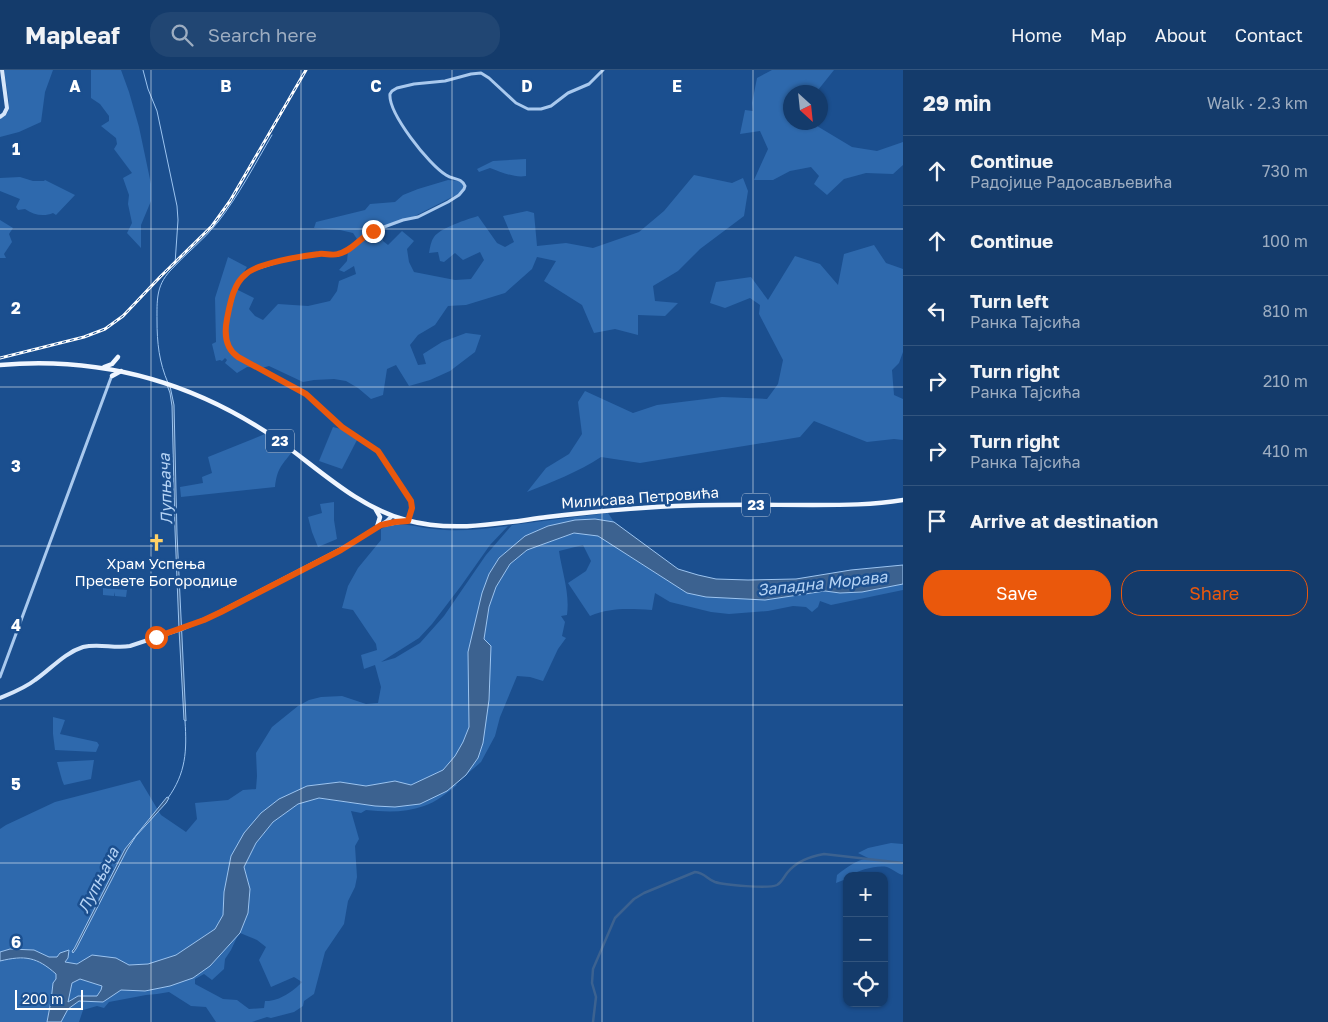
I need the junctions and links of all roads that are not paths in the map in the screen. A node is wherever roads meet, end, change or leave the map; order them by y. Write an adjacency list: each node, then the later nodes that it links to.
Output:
1 (2, 70): 3 (main road)
2 (603, 70): 11 (street)
3 (0, 117)
4 (0, 365): 5 (main road, 23)
5 (105, 368): 6 (main road); 7 (main road, 23)
6 (123, 371): 7 (main road, 23); 9 (main road, 23)
7 (112, 373): 13 (street)
8 (903, 500): 11 (main road, Милисава Петровића / 23)
9 (371, 506): 10 (main road, 23); 12 (main road)
10 (392, 516): 11 (main road, 23); 12 (main road)
11 (407, 520): 12 (main road)
12 (379, 526): 14 (main road)
13 (0, 677)
14 (0, 698)

